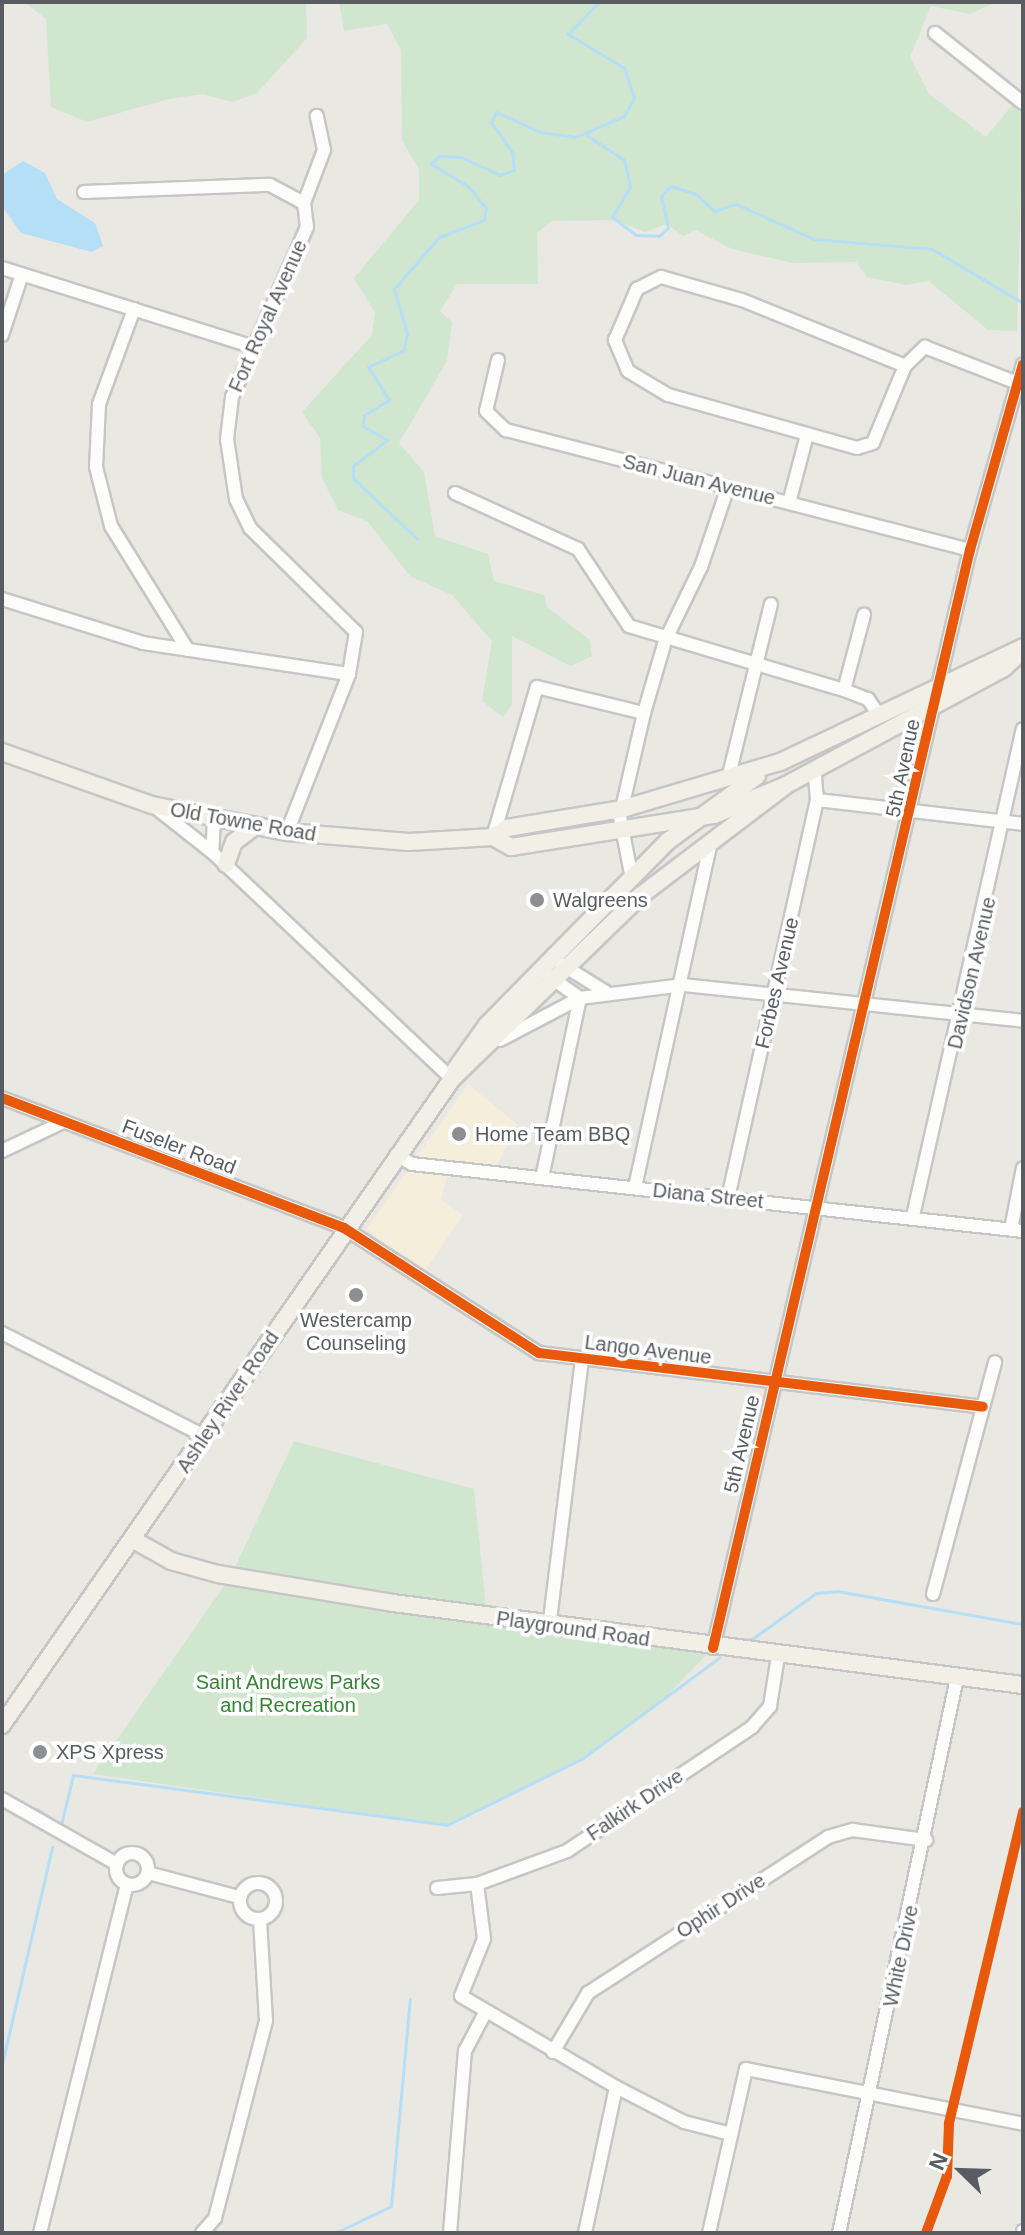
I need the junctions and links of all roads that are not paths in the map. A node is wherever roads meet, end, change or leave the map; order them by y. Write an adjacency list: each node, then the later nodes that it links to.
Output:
1 (935, 33): 2 (street)
2 (1023, 103)
3 (317, 116): 5 (street, Fort Royal Avenue)
4 (84, 192): 5 (street)
5 (304, 203): 10 (street, Fort Royal Avenue)
6 (2, 268): 7 (street)
7 (22, 274): 8 (street); 9 (street)
8 (134, 309): 10 (street); 25 (street)
9 (2, 335)
10 (254, 347): 27 (street, Fort Royal Avenue)
11 (498, 360): 16 (street, San Juan Avenue)
12 (1023, 364): 14 (street, 5th Avenue)
13 (905, 366): 14 (street); 15 (street); 15 (street)
14 (1015, 382): 19 (street, 5th Avenue)
15 (807, 435): 18 (street)
16 (728, 487): 18 (street, San Juan Avenue); 23 (street)
17 (455, 493): 23 (street)
18 (789, 503): 19 (street, San Juan Avenue)
19 (970, 550): 28 (street, 5th Avenue)
20 (2, 599): 25 (street)
21 (771, 604): 26 (street)
22 (864, 615): 29 (street)
23 (665, 641): 26 (street); 31 (street)
24 (1023, 649): 28 (main road); 30 (main road)
25 (188, 650): 27 (street)
26 (754, 666): 29 (street); 37 (street)
27 (349, 674): 49 (street, Fort Royal Avenue)
28 (941, 680): 30 (street, 5th Avenue); 32 (main road)
29 (844, 690): 32 (street)
30 (936, 703): 36 (main road); 42 (street, 5th Avenue)
31 (644, 713): 41 (street); 50 (street)
32 (878, 714): 35 (main road)
33 (1023, 729): 45 (street, Davidson Avenue)
34 (2, 752): 40 (main road, Old Towne Road)
35 (780, 762): 37 (main road); 44 (main road, Ashley River Road)
36 (814, 768): 38 (main road); 39 (street, Forbes Avenue)
37 (728, 779): 41 (main road)
38 (786, 785): 44 (main road); 51 (main road, Ashley River Road)
39 (817, 800): 42 (street); 58 (street, Forbes Avenue)
40 (152, 805): 43 (main road, Old Towne Road); 52 (street)
41 (622, 809): 48 (street); 50 (main road)
42 (912, 812): 45 (street); 60 (street, 5th Avenue)
43 (214, 819): 47 (main road, Old Towne Road); 52 (street)
44 (692, 822): 48 (main road); 54 (main road, Ashley River Road)
45 (1007, 822): 46 (street); 61 (street, Davidson Avenue)
46 (1023, 824)
47 (255, 826): 49 (main road, Old Towne Road); 53 (main road)
48 (624, 831): 50 (main road); 54 (street)
49 (287, 832): 50 (main road, Old Towne Road)
50 (493, 837)
51 (711, 841): 55 (main road, Ashley River Road); 56 (street)
52 (212, 852): 53 (street)
53 (226, 864): 63 (street)
54 (632, 879): 55 (main road, Ashley River Road)
55 (553, 968): 57 (street); 59 (street); 63 (main road, Ashley River Road)
56 (683, 985): 57 (street); 58 (street); 70 (street)
57 (606, 992): 59 (street)
58 (775, 992): 60 (street); 71 (street, Forbes Avenue)
59 (580, 998): 63 (street); 69 (street)
60 (869, 1004): 61 (street); 72 (street, 5th Avenue)
61 (963, 1015): 62 (street); 73 (street, Davidson Avenue)
62 (1023, 1021)
63 (452, 1079): 67 (main road, Ashley River Road)
64 (2, 1098): 65 (street, Fuseler Road)
65 (63, 1122): 66 (street); 74 (street, Fuseler Road)
66 (2, 1151)
67 (396, 1155): 69 (street, Diana Street); 74 (main road, Ashley River Road)
68 (1023, 1168): 75 (street)
69 (542, 1178): 70 (street, Diana Street)
70 (635, 1187): 71 (street, Diana Street)
71 (728, 1198): 72 (street, Diana Street)
72 (820, 1208): 73 (street, Diana Street); 79 (street, 5th Avenue)
73 (913, 1216): 75 (street, Diana Street)
74 (344, 1228): 77 (street, Lango Avenue); 81 (main road, Ashley River Road)
75 (1017, 1230)
76 (2, 1333): 81 (street)
77 (582, 1361): 79 (street, Lango Avenue); 84 (street)
78 (995, 1362): 80 (street)
79 (775, 1383): 80 (street, Lango Avenue); 85 (street, 5th Avenue)
80 (983, 1407): 83 (street)
81 (206, 1437): 82 (main road, Ashley River Road)
82 (132, 1539): 84 (main road, Playground Road); 89 (main road, Ashley River Road)
83 (933, 1594)
84 (549, 1628): 85 (main road, Playground Road)
85 (713, 1648): 86 (main road, Playground Road)
86 (778, 1656): 87 (main road, Playground Road); 94 (street, Falkirk Drive)
87 (957, 1678): 88 (main road, Playground Road); 91 (street, White Drive)
88 (1023, 1685)
89 (2, 1725)
90 (2, 1799): 92 (street)
91 (926, 1840): 100 (street, Ophir Drive); 102 (street, White Drive)
92 (117, 1864): 93 (street); 95 (street)
93 (148, 1873): 95 (street); 97 (street)
94 (477, 1884): 96 (street, Falkirk Drive); 99 (street)
95 (127, 1885): 105 (street)
96 (437, 1888)
97 (239, 1897): 98 (street); 98 (street)
98 (260, 1919): 106 (street)
99 (486, 2011): 100 (street); 107 (street)
100 (553, 2052): 101 (street)
101 (616, 2087): 104 (street); 108 (street)
102 (871, 2095): 103 (street); 104 (street); 110 (street, White Drive)
103 (1023, 2124)
104 (731, 2134): 109 (street)
105 (40, 2233)
106 (202, 2233)
107 (450, 2233)
108 (585, 2233)
109 (709, 2233)
110 (839, 2233)

